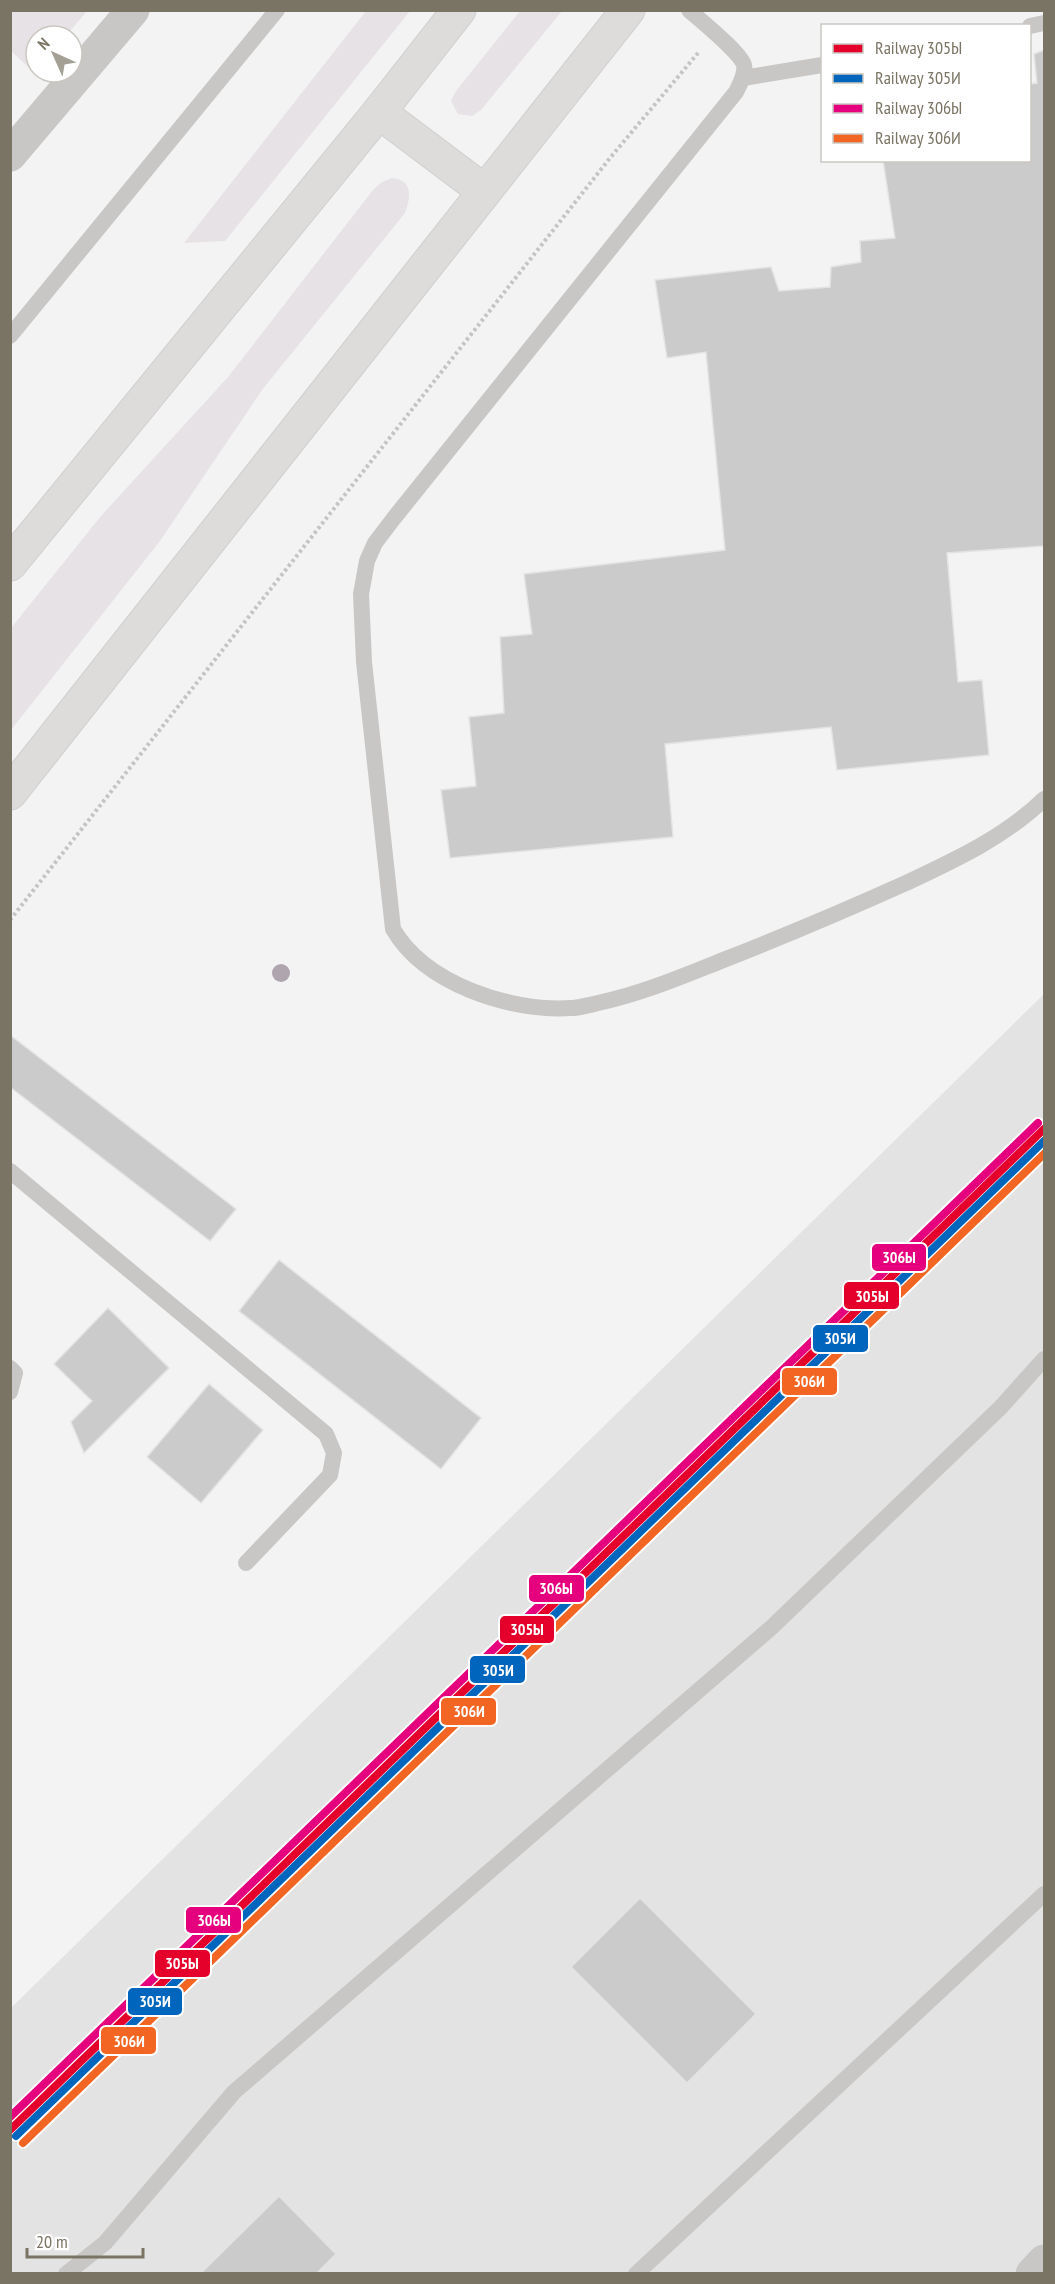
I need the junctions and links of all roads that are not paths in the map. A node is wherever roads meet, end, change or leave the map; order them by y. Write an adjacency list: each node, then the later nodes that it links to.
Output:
1 (132, 10): 9 (street)
2 (277, 10): 11 (lane)
3 (459, 10): 8 (highway)
4 (628, 10): 10 (highway)
5 (689, 10): 7 (lane)
6 (821, 65): 7 (lane)
7 (743, 78): 14 (lane)
8 (378, 112): 10 (highway); 12 (highway)
9 (10, 155)
10 (484, 191): 13 (highway)
11 (10, 336)
12 (10, 564)
13 (10, 793)
14 (1044, 799)
15 (10, 1171): 19 (lane)
16 (1044, 1359): 22 (lane)
17 (10, 1368): 18 (lane)
18 (10, 1392)
19 (246, 1563)
20 (1044, 1894): 23 (lane)
21 (1044, 2261): 24 (street)
22 (66, 2274)
23 (636, 2274)
24 (1032, 2274)

